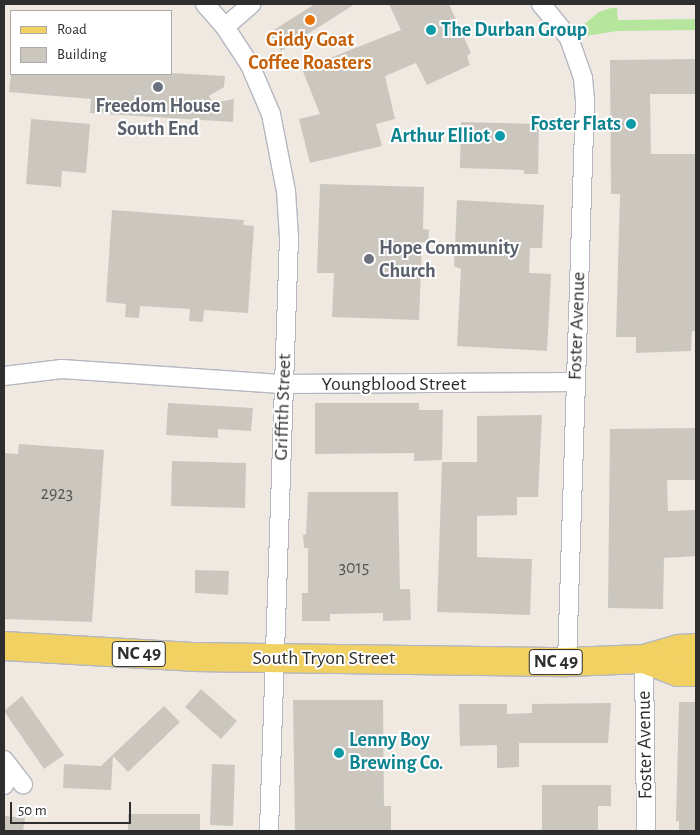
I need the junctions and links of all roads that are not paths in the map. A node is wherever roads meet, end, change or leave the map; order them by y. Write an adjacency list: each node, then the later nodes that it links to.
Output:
1 (205, 4): 4 (street, Griffith Street)
2 (251, 4): 4 (street)
3 (541, 4): 6 (street, Foster Avenue)
4 (225, 27): 7 (street, Griffith Street)
5 (4, 376): 7 (street, Youngblood Street)
6 (575, 382): 7 (street, Youngblood Street); 12 (street, Foster Avenue)
7 (284, 384): 10 (street, Griffith Street)
8 (4, 646): 10 (main road, South Tryon Street / NC 49)
9 (696, 648): 11 (main road, South Tryon Street / NC 49)
10 (275, 658): 12 (main road, South Tryon Street / NC 49); 17 (street, Griffith Street)
11 (644, 659): 12 (main road, South Tryon Street / NC 49); 13 (main road, South Tryon Street / NC 49); 18 (street, Foster Avenue)
12 (567, 662)
13 (696, 672)
14 (7, 764): 15 (street); 16 (street)
15 (23, 784)
16 (4, 785)
17 (269, 831)
18 (646, 831)

